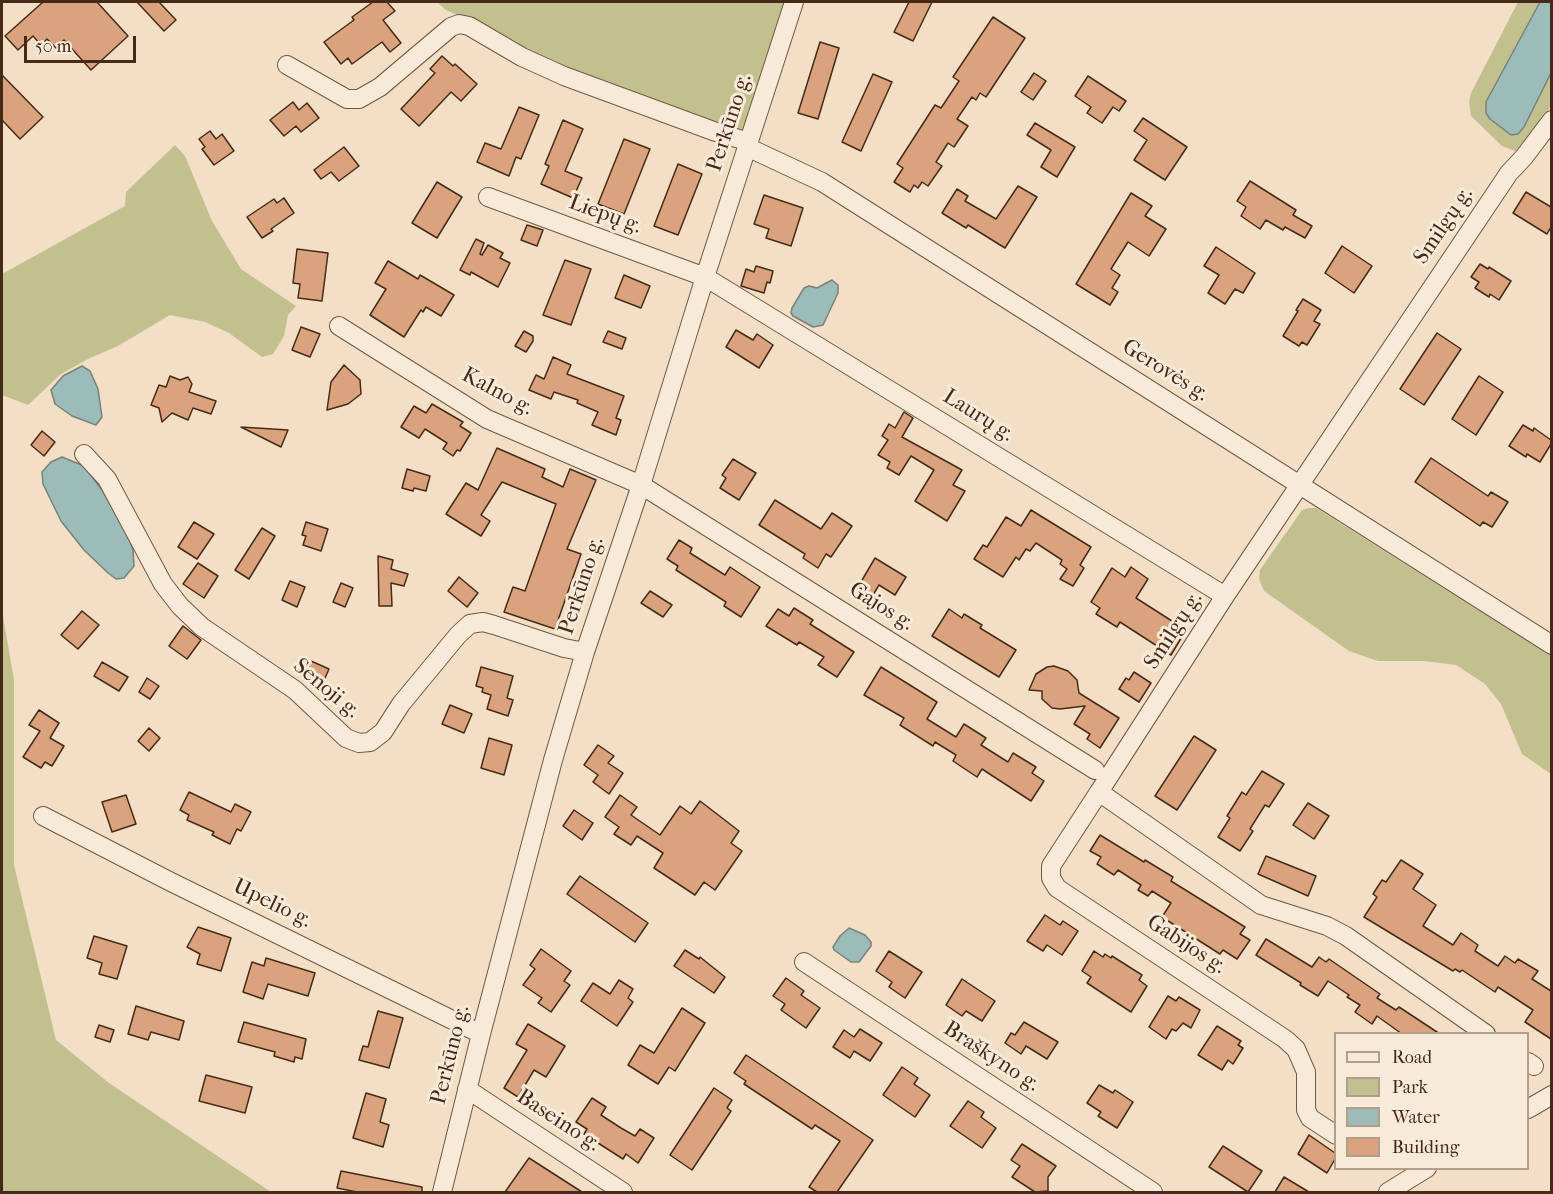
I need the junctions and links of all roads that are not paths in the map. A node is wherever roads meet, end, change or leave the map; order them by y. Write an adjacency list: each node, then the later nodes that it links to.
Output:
1 (794, 2): 4 (street, Perkūno g.)
2 (287, 64): 4 (street, Gerovės g.)
3 (1551, 120): 10 (street, Smilgų g.)
4 (748, 145): 6 (street, Perkūno g.); 10 (street, Gerovės g.)
5 (489, 197): 6 (street, Liepų g.)
6 (705, 277): 9 (street, Perkūno g.); 11 (street, Laurų g.)
7 (339, 326): 9 (street, Kalno g.)
8 (84, 454): 13 (street, Senoji g.)
9 (641, 484): 13 (street, Perkūno g.); 14 (street, Gajos g.)
10 (1300, 485): 11 (street, Smilgų g.); 12 (street, Gerovės g.)
11 (1226, 596): 15 (street, Smilgų g.)
12 (1551, 645)
13 (585, 652): 19 (street, Perkūno g.)
14 (1095, 770)
15 (1099, 792): 18 (street); 23 (street, Gabijos g.)
16 (43, 816): 19 (street, Upelio g.)
17 (804, 962): 27 (street, Braškyno g.)
18 (1483, 1032)
19 (481, 1034): 20 (street, Perkūno g.)
20 (467, 1089): 25 (street, Perkūno g.); 26 (street, Baseino g.)
21 (1551, 1095): 22 (street)
22 (1529, 1108)
23 (1334, 1134)
24 (1424, 1170): 28 (street)
25 (442, 1192)
26 (624, 1192)
27 (1153, 1192)
28 (1388, 1192)

